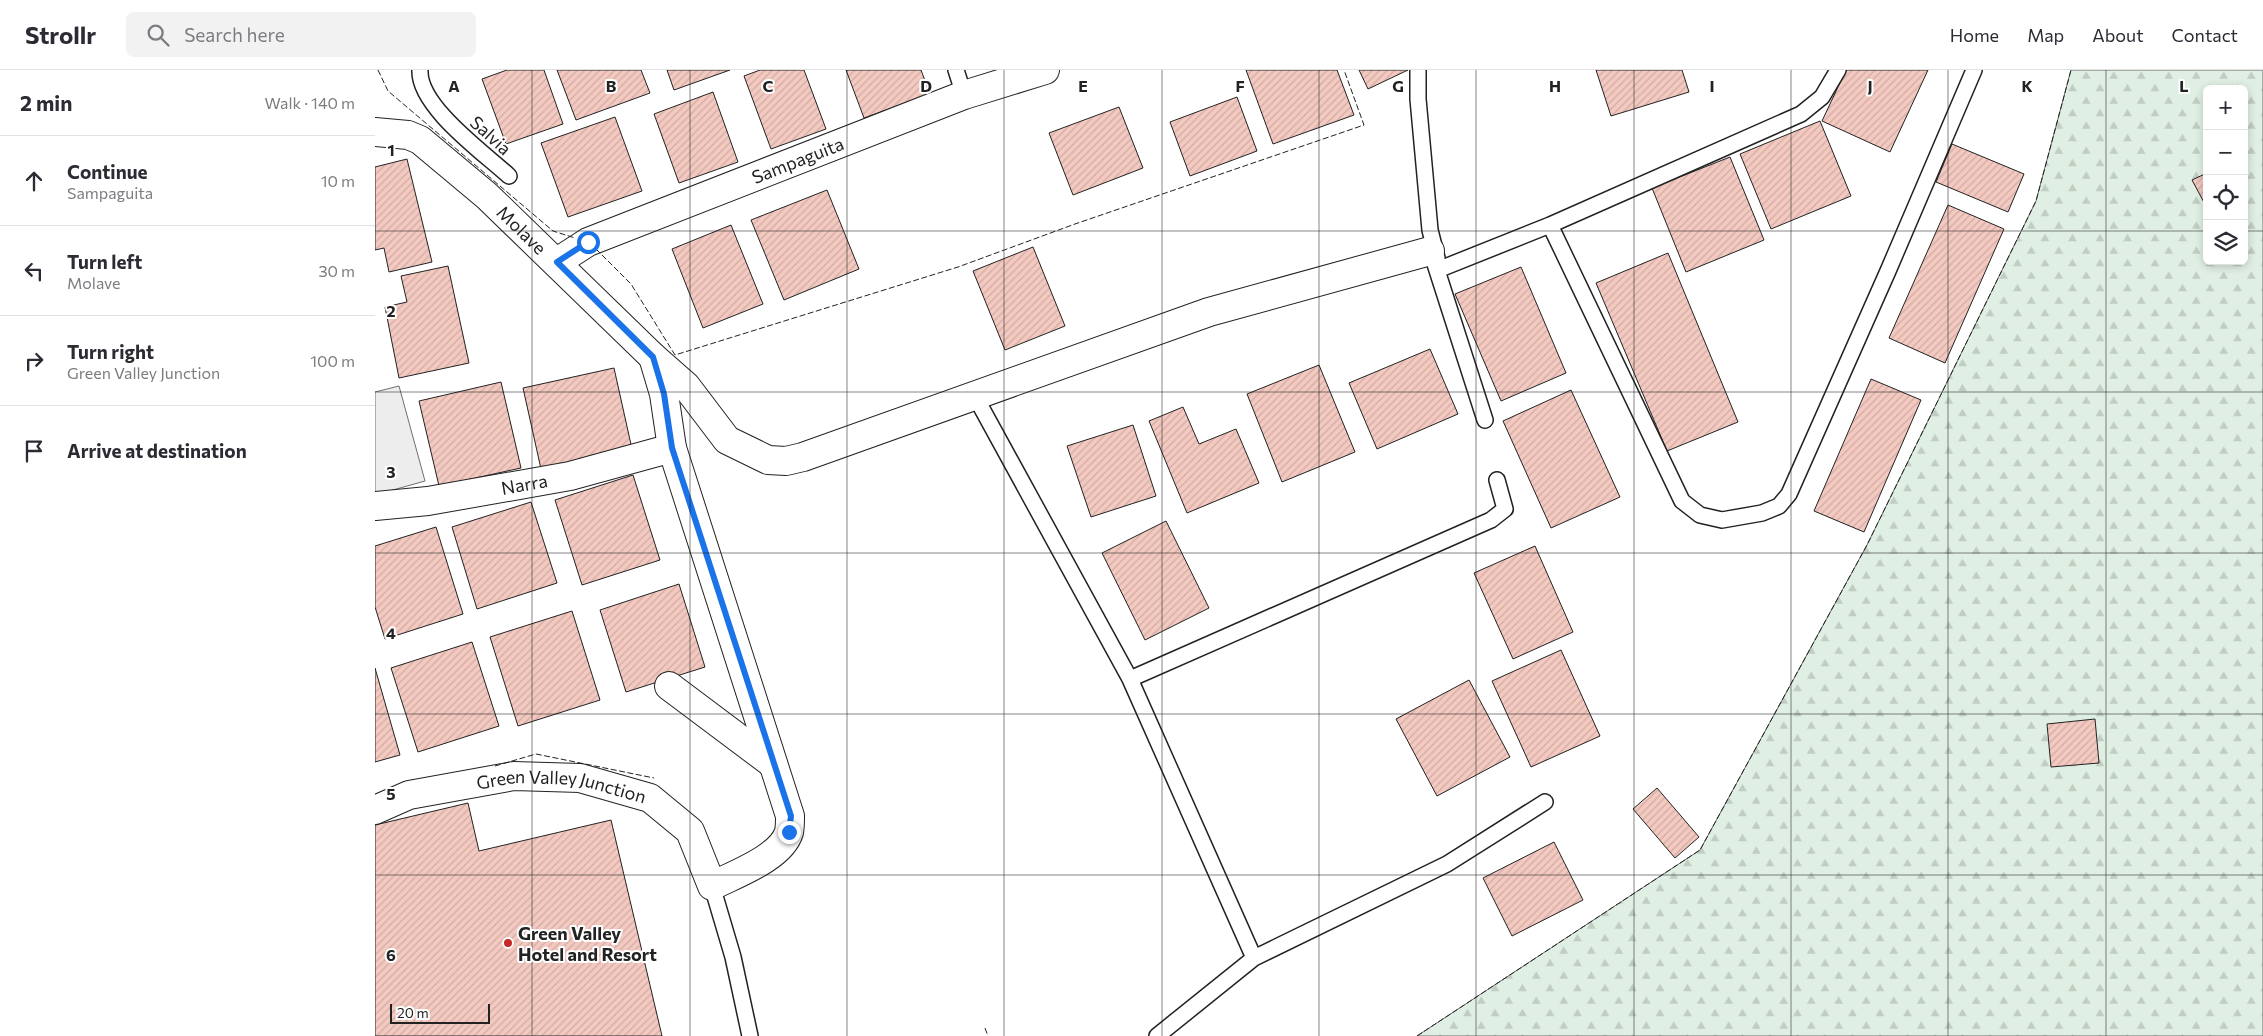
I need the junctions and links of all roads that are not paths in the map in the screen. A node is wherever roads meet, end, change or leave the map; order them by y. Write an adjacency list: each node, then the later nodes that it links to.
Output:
1 (421, 70): 9 (lane, Salvia)
2 (956, 70): 7 (lane)
3 (1045, 70): 7 (street, Sampaguita)
4 (1418, 70): 11 (lane)
5 (1838, 70): 10 (lane)
6 (1973, 70): 10 (lane)
7 (964, 95): 12 (street, Sampaguita)
8 (375, 132): 12 (street, Molave)
9 (509, 176)
10 (1550, 224): 11 (lane)
11 (1435, 260): 14 (street); 15 (lane)
12 (557, 262): 13 (street, Molave)
13 (675, 390): 14 (street); 16 (street)
14 (975, 396): 19 (lane)
15 (1485, 420)
16 (672, 448): 18 (street, Narra); 21 (street)
17 (1497, 480): 19 (lane)
18 (375, 506)
19 (1130, 679): 25 (lane)
20 (669, 686): 21 (street)
21 (773, 764): 24 (street)
22 (1545, 802): 25 (lane)
23 (375, 810): 24 (street, Green Valley Junction)
24 (712, 886): 26 (lane)
25 (1254, 958): 27 (lane)
26 (750, 1036)
27 (1157, 1036)

